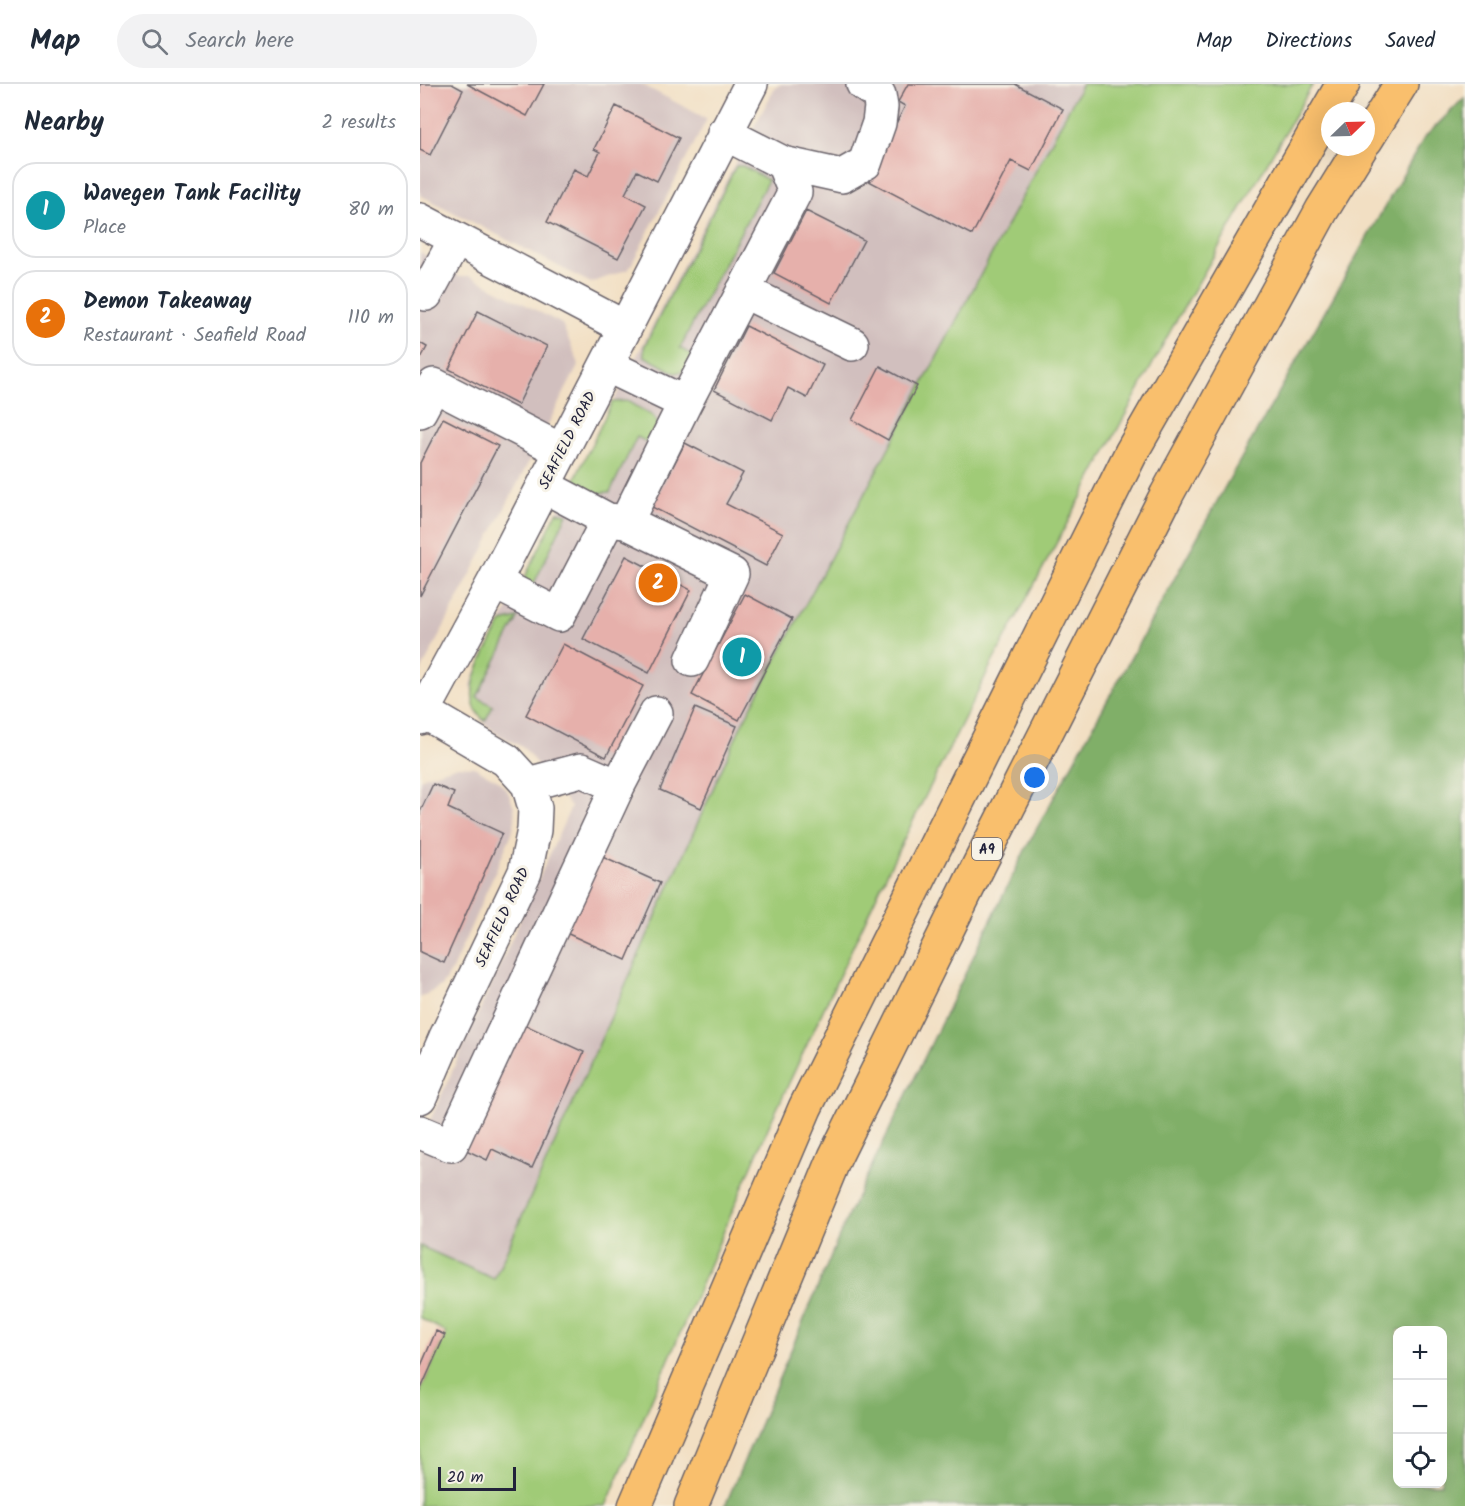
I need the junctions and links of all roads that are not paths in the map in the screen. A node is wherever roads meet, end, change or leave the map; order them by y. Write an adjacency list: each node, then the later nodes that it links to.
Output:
1 (751, 84): 6 (street, SEAFIELD ROAD)
2 (863, 84): 8 (street)
3 (1343, 84): 32 (highway)
4 (1401, 84): 5 (highway)
5 (1375, 126)
6 (724, 133): 8 (street); 13 (street, SEAFIELD ROAD)
7 (1355, 156): 33 (highway, A9)
8 (783, 163): 12 (street)
9 (420, 220): 10 (street)
10 (456, 240): 11 (street); 13 (street)
11 (420, 290)
12 (743, 291): 14 (street); 16 (street)
13 (624, 327): 15 (street, SEAFIELD ROAD)
14 (852, 344)
15 (606, 365): 16 (street); 18 (street, SEAFIELD ROAD)
16 (685, 403): 20 (street)
17 (420, 411): 18 (street)
18 (561, 451): 19 (street, SEAFIELD ROAD)
19 (544, 486): 20 (street); 21 (street, SEAFIELD ROAD)
20 (617, 521): 21 (street); 22 (street)
21 (494, 582): 24 (street, SEAFIELD ROAD)
22 (692, 660)
23 (656, 713): 26 (street)
24 (422, 715): 25 (street, SEAFIELD ROAD)
25 (528, 784): 26 (street); 27 (street, SEAFIELD ROAD)
26 (618, 786): 28 (street)
27 (500, 923): 28 (street); 29 (street, SEAFIELD ROAD)
28 (544, 945): 31 (street)
29 (432, 1034): 30 (street, SEAFIELD ROAD)
30 (420, 1096)
31 (420, 1132)
32 (635, 1506)
33 (691, 1506)

